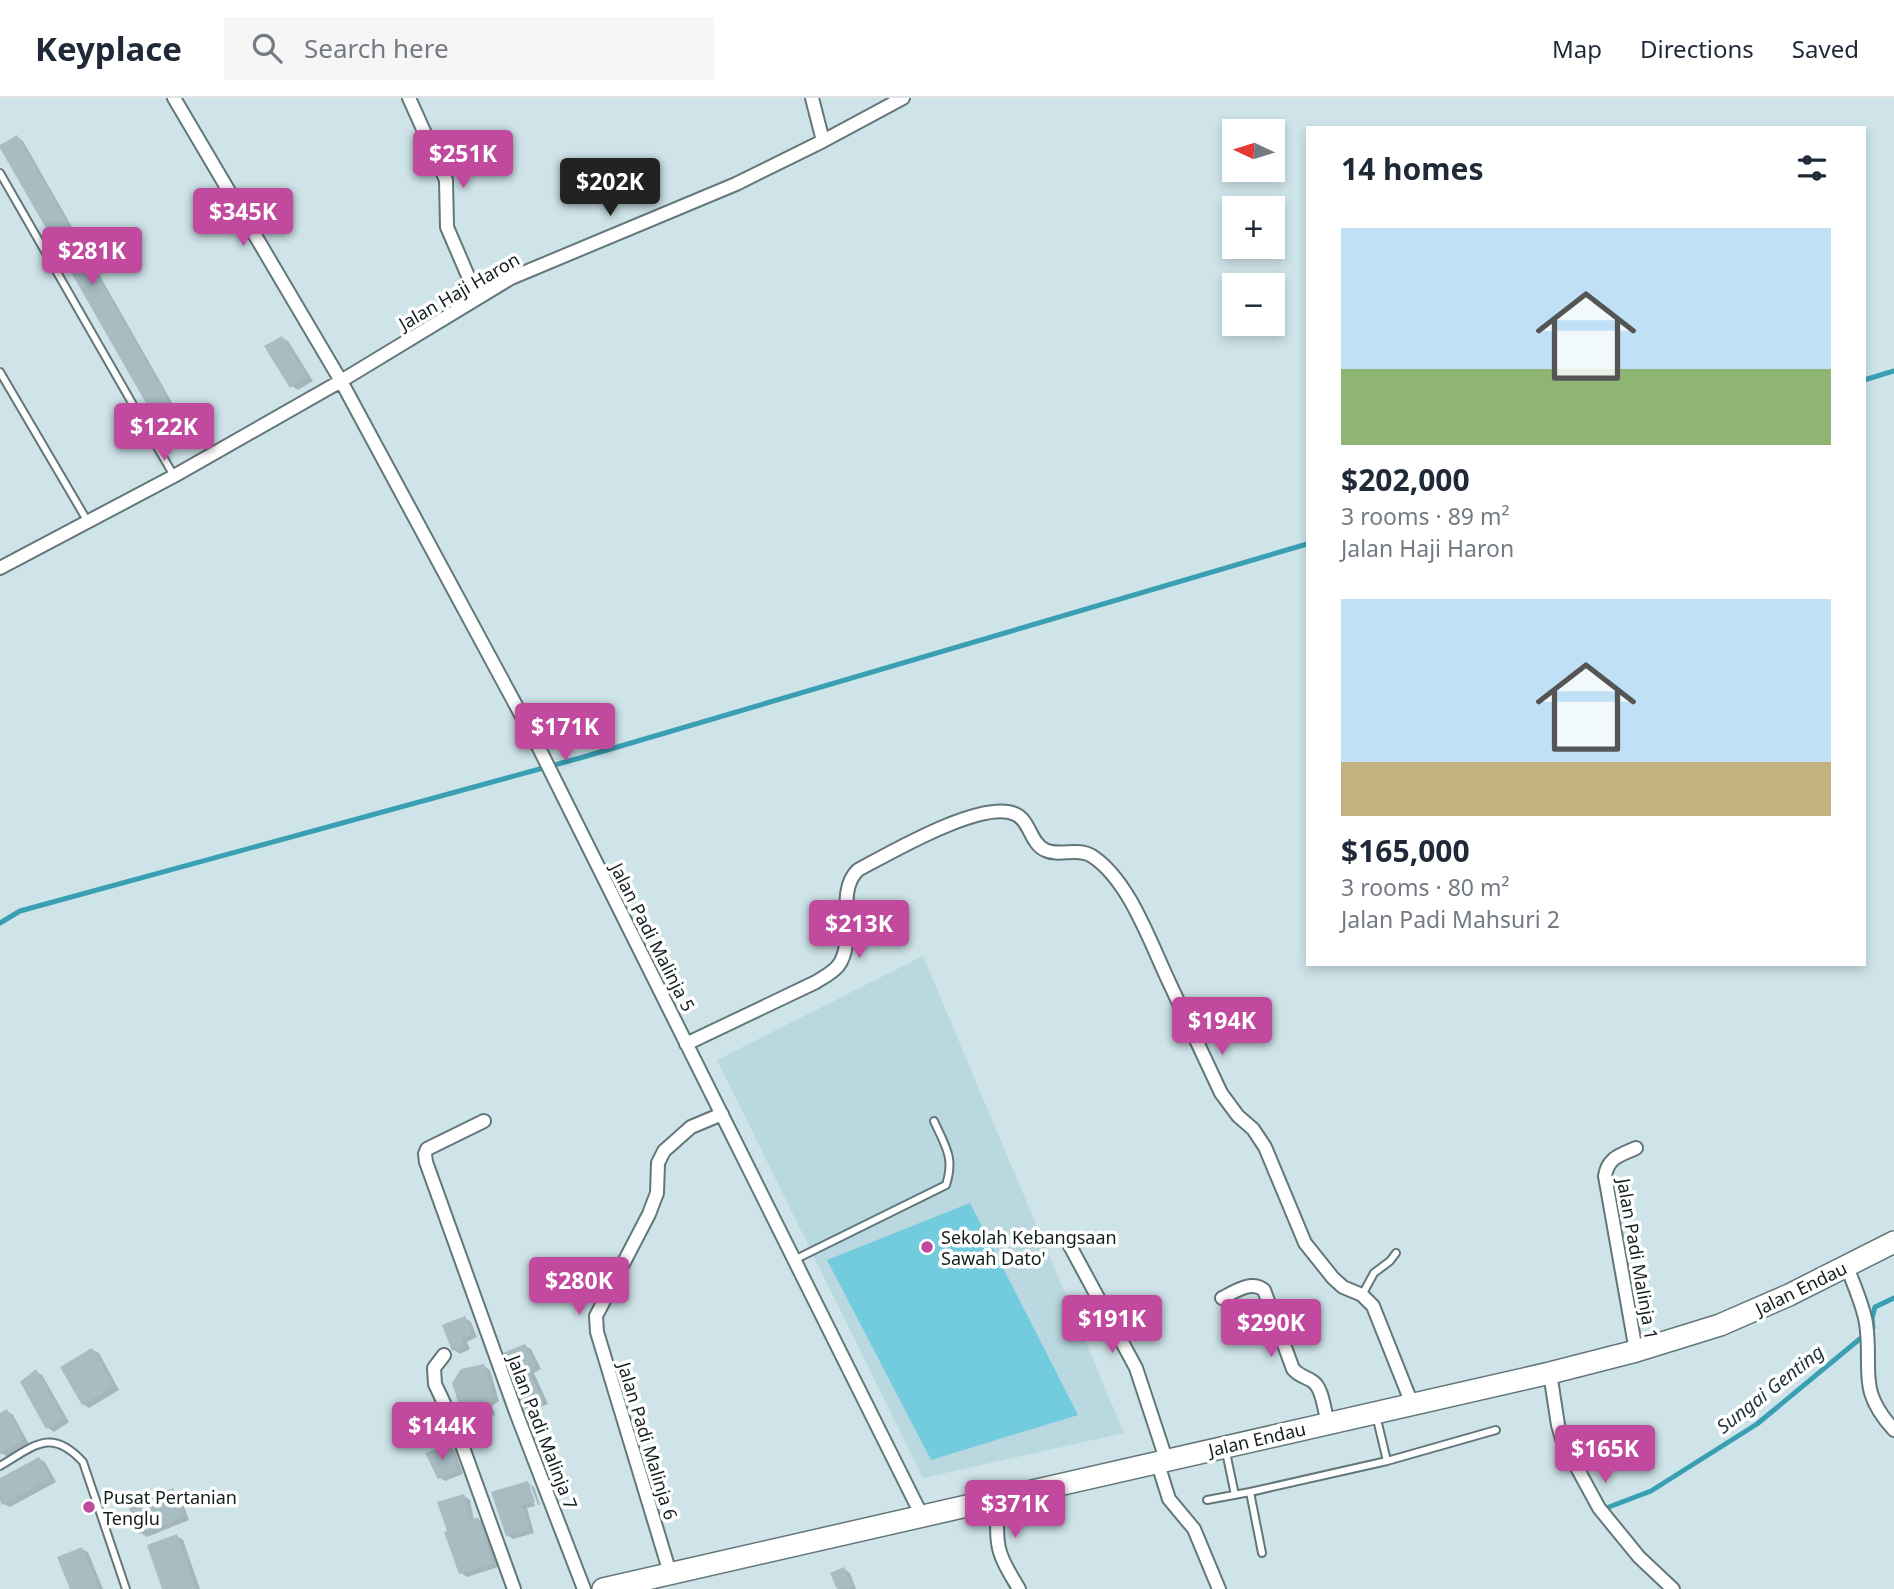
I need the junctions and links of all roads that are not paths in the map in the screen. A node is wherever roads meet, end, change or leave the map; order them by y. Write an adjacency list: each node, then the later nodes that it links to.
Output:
1 (174, 98): 9 (street, Jalan Padi Malinja 5)
2 (409, 98): 7 (street)
3 (812, 98): 5 (street)
4 (903, 98): 5 (street, Jalan Haji Haron)
5 (823, 141): 7 (street, Jalan Haji Haron)
6 (0, 173): 10 (lane)
7 (477, 297): 9 (street, Jalan Haji Haron)
8 (0, 372): 11 (lane)
9 (341, 381): 10 (street, Jalan Haji Haron); 13 (street, Jalan Padi Malinja 5)
10 (174, 476): 11 (street, Jalan Haji Haron)
11 (88, 522): 12 (street, Jalan Haji Haron)
12 (0, 568)
13 (686, 1044): 14 (street, Jalan Padi Malinja 5); 23 (street)
14 (722, 1114): 21 (street, Jalan Padi Malinja 5); 43 (street, Jalan Padi Malinja 6)
15 (484, 1121): 46 (street, Jalan Padi Malinja 7)
16 (934, 1121): 21 (lane)
17 (1636, 1148): 25 (street, Jalan Padi Malinja 1)
18 (1894, 1242): 22 (highway, Jalan Endau)
19 (1070, 1246): 34 (street)
20 (1395, 1253): 23 (lane)
21 (794, 1260): 41 (street, Jalan Padi Malinja 5)
22 (1847, 1266): 25 (highway, Jalan Endau); 32 (street)
23 (1362, 1295): 28 (street)
24 (1222, 1297): 30 (street)
25 (1636, 1351): 27 (highway, Jalan Endau)
26 (444, 1354): 45 (street)
27 (1550, 1373): 28 (highway, Jalan Endau); 50 (street)
28 (1412, 1404): 29 (highway, Jalan Endau)
29 (1375, 1413): 30 (highway, Jalan Endau); 35 (lane)
30 (1328, 1423): 33 (highway, Jalan Endau)
31 (1496, 1430): 35 (lane)
32 (1894, 1430)
33 (1225, 1446): 34 (highway, Jalan Endau); 38 (lane)
34 (1162, 1460): 39 (highway, Jalan Endau); 49 (street)
35 (1387, 1461): 37 (lane)
36 (0, 1466): 44 (lane)
37 (1250, 1492): 38 (lane); 42 (lane)
38 (1235, 1495): 40 (lane)
39 (996, 1499): 41 (highway, Jalan Endau); 48 (street)
40 (1207, 1500)
41 (922, 1516): 43 (highway, Jalan Endau)
42 (1262, 1553)
43 (667, 1577): 47 (highway, Jalan Endau)
44 (126, 1589)
45 (514, 1589)
46 (584, 1589)
47 (603, 1589)
48 (1019, 1589)
49 (1219, 1589)
50 (1673, 1589)

